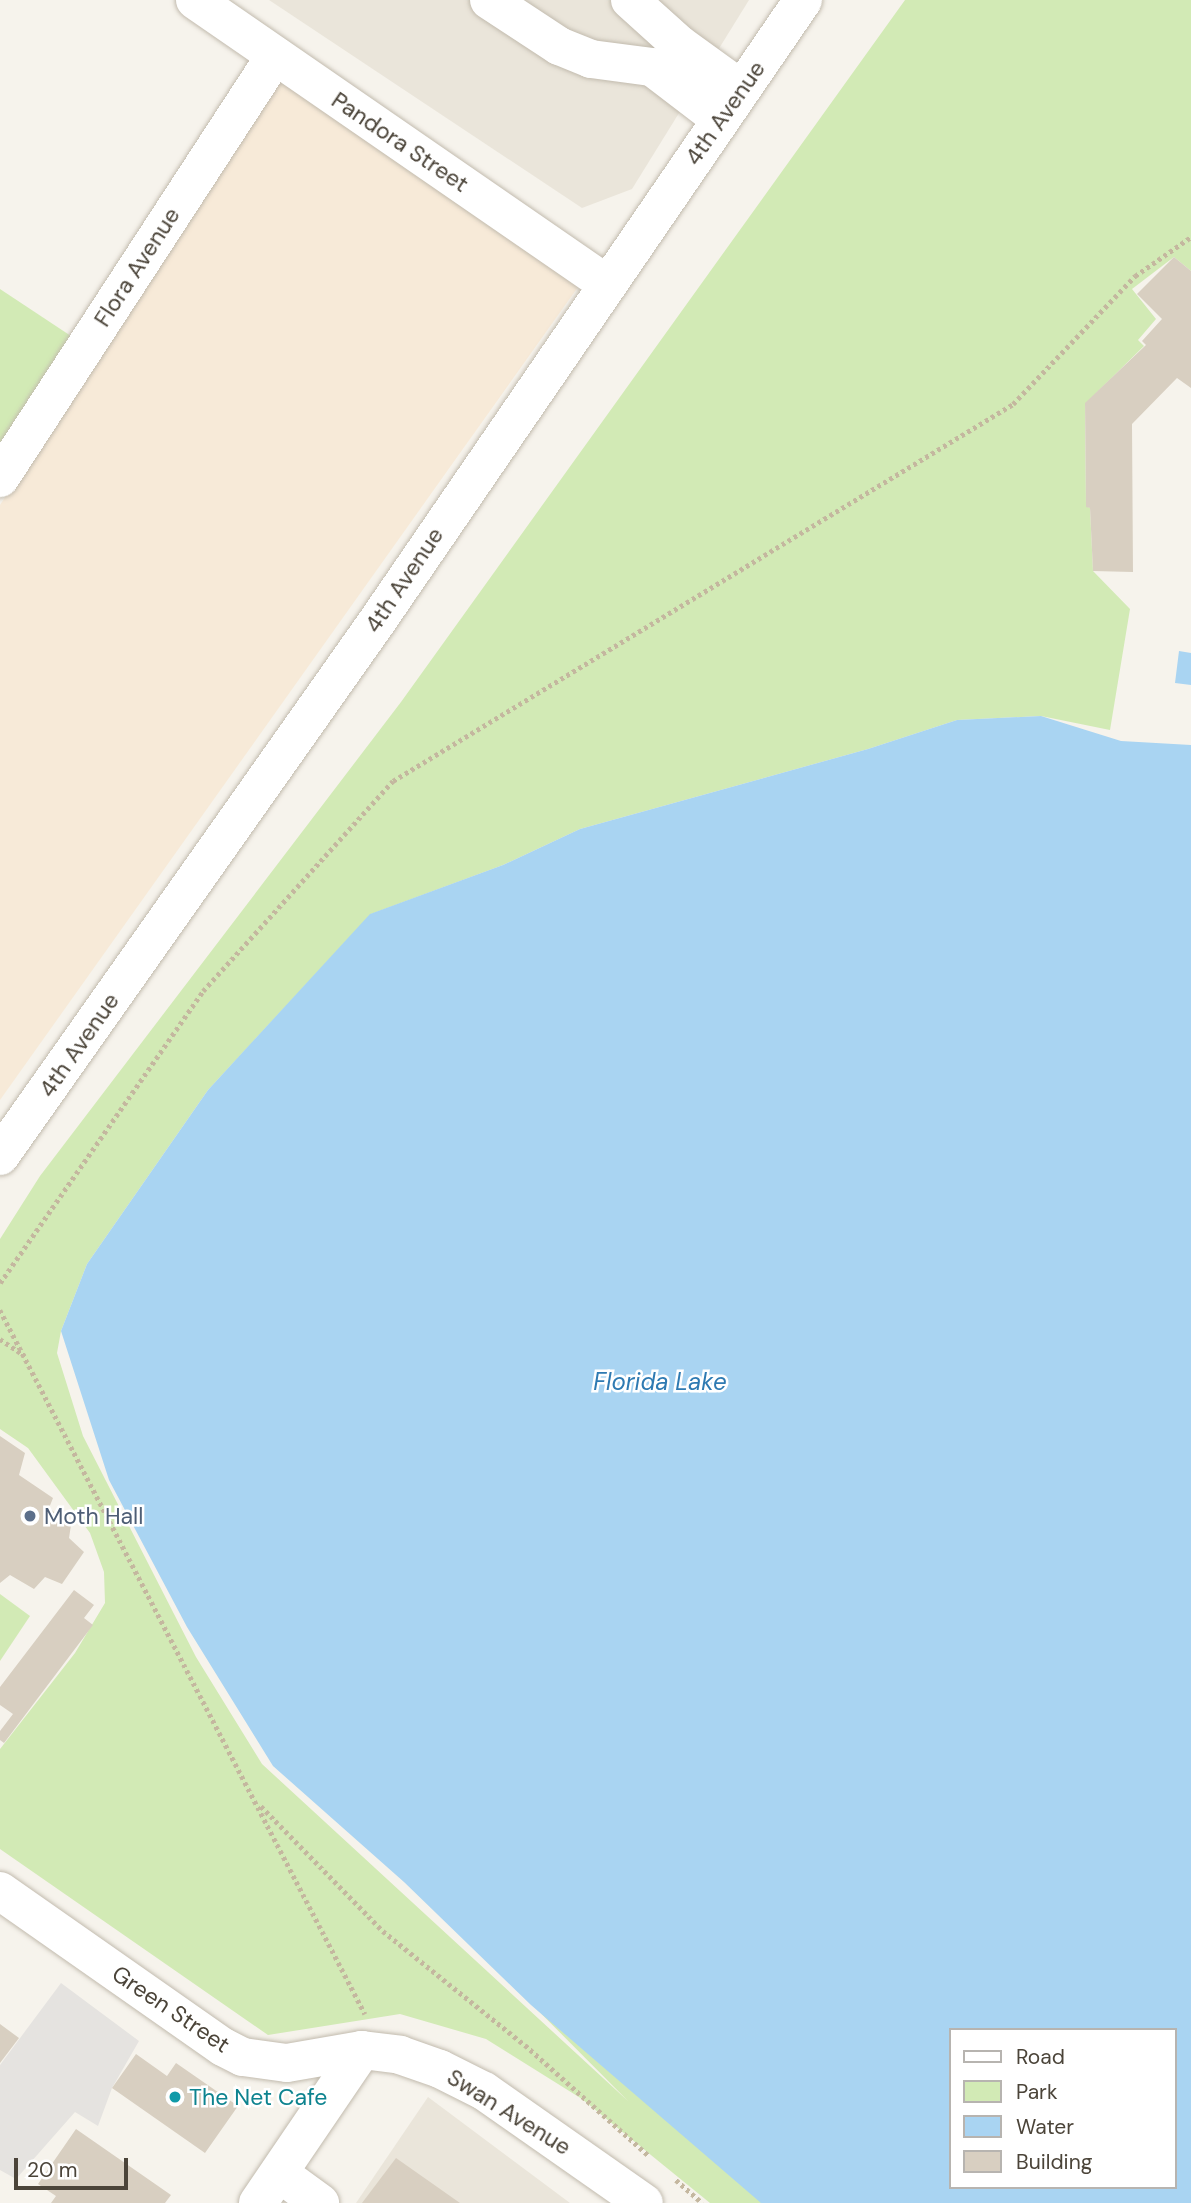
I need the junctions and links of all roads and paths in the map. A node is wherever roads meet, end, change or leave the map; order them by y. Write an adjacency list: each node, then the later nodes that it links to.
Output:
1 (195, 0): 5 (street, Pandora Street)
2 (489, 0): 6 (street)
3 (630, 0): 6 (street)
4 (803, 0): 6 (street, 4th Avenue)
5 (275, 56): 8 (street, Pandora Street); 9 (street, Flora Avenue)
6 (731, 104): 8 (street, 4th Avenue)
7 (1191, 237): 11 (path)
8 (607, 284): 10 (street, 4th Avenue)
9 (0, 478)
10 (0, 1156)
11 (0, 1283)
12 (0, 1310): 14 (path)
13 (0, 1339): 14 (path)
14 (25, 1356): 15 (path)
15 (255, 1801): 17 (path); 18 (path)
16 (0, 1891): 17 (street, Green Street)
17 (374, 2051): 20 (street); 22 (street, Swan Avenue)
18 (650, 2157)
19 (671, 2175): 23 (path)
20 (268, 2188): 21 (street)
21 (320, 2203)
22 (644, 2203)
23 (702, 2203)

